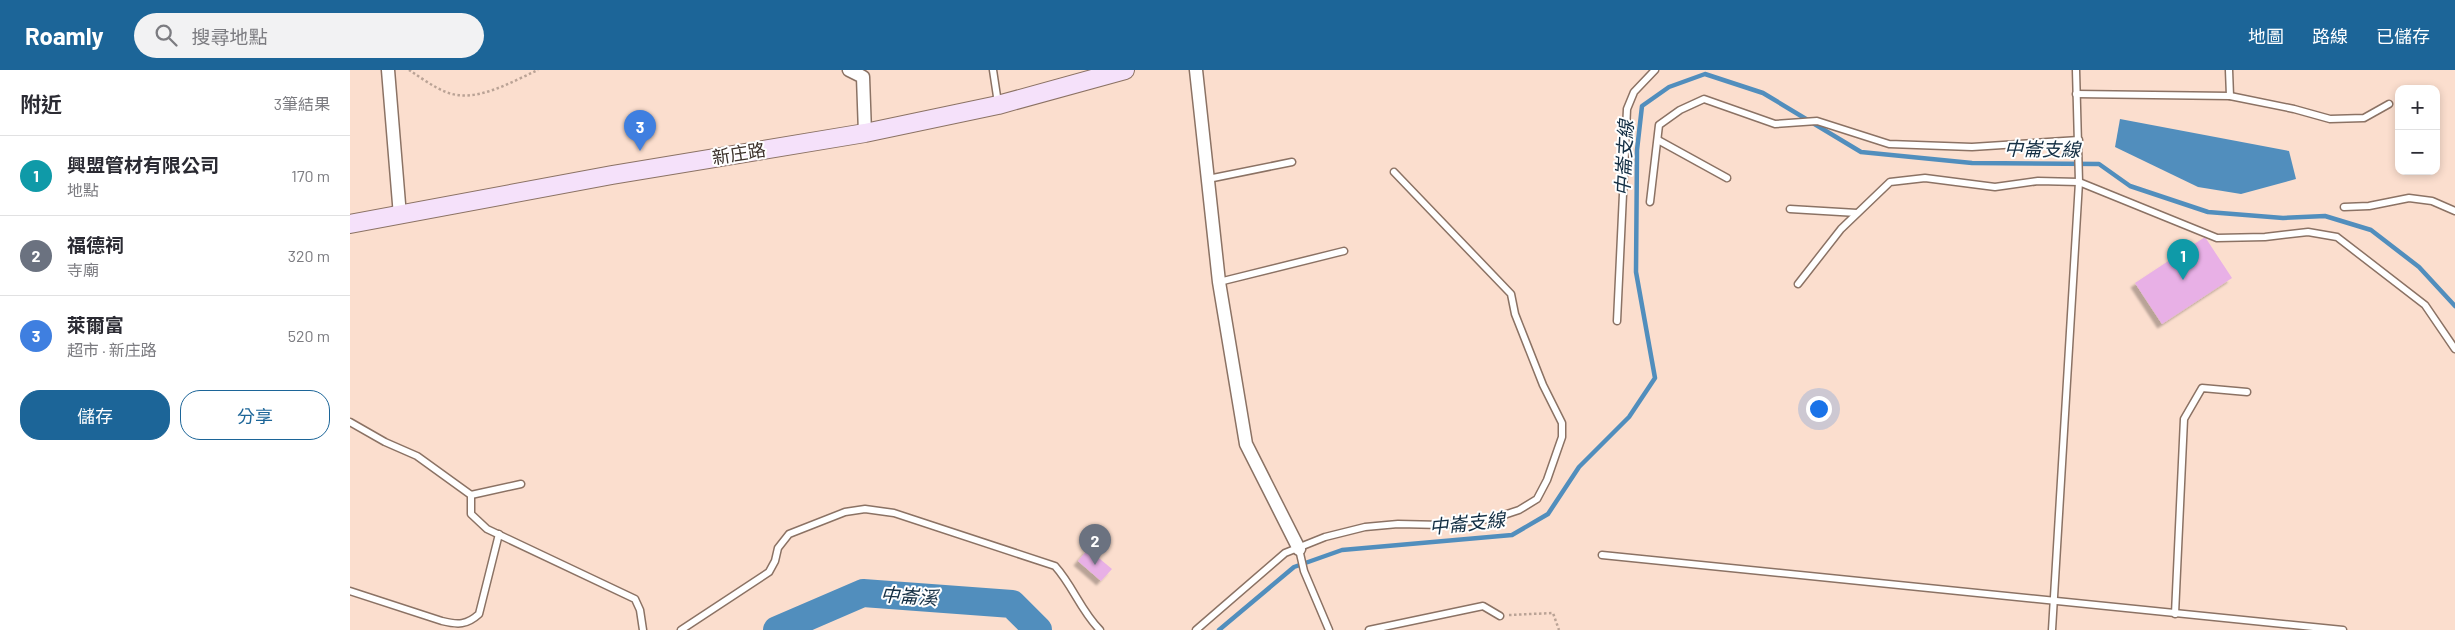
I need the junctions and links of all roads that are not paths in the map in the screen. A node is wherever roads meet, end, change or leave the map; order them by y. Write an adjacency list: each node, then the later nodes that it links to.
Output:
1 (388, 70): 26 (street)
2 (849, 70): 13 (street)
3 (993, 70): 12 (lane)
4 (1125, 70): 12 (street, 新庄路)
5 (1196, 70): 19 (street)
6 (1655, 70): 31 (lane)
7 (2076, 70): 9 (lane)
8 (2229, 70): 10 (lane)
9 (2076, 94): 10 (lane); 15 (lane)
10 (2230, 96): 11 (lane)
11 (2389, 104)
12 (998, 105): 13 (street, 新庄路)
13 (865, 133): 26 (street, 新庄路)
14 (1658, 140): 15 (lane); 18 (lane); 21 (lane)
15 (2079, 140): 20 (lane)
16 (1292, 162): 19 (lane)
17 (1394, 172): 38 (lane)
18 (1727, 178)
19 (1208, 179): 29 (street)
20 (2079, 182): 25 (lane); 32 (lane); 41 (lane)
21 (1650, 202)
22 (2344, 208): 24 (lane)
23 (1790, 209): 25 (lane)
24 (2455, 211)
25 (1857, 213): 30 (lane)
26 (400, 216): 27 (street, 新庄路)
27 (350, 224)
28 (1344, 251): 29 (lane)
29 (1219, 282): 38 (street)
30 (1798, 284)
31 (1617, 322)
32 (2455, 349)
33 (2247, 392): 42 (lane)
34 (350, 422): 36 (lane)
35 (521, 484): 36 (lane)
36 (471, 495): 37 (lane)
37 (499, 534): 40 (lane); 44 (lane)
38 (1300, 549): 47 (lane); 48 (lane)
39 (1602, 555): 41 (lane)
40 (350, 591)
41 (2053, 602): 42 (lane); 50 (lane)
42 (2175, 614): 51 (lane)
43 (1500, 616): 49 (lane)
44 (642, 630)
45 (682, 630): 46 (lane)
46 (1100, 630)
47 (1196, 630)
48 (1329, 630)
49 (1369, 630)
50 (2052, 630)
51 (2343, 630)

